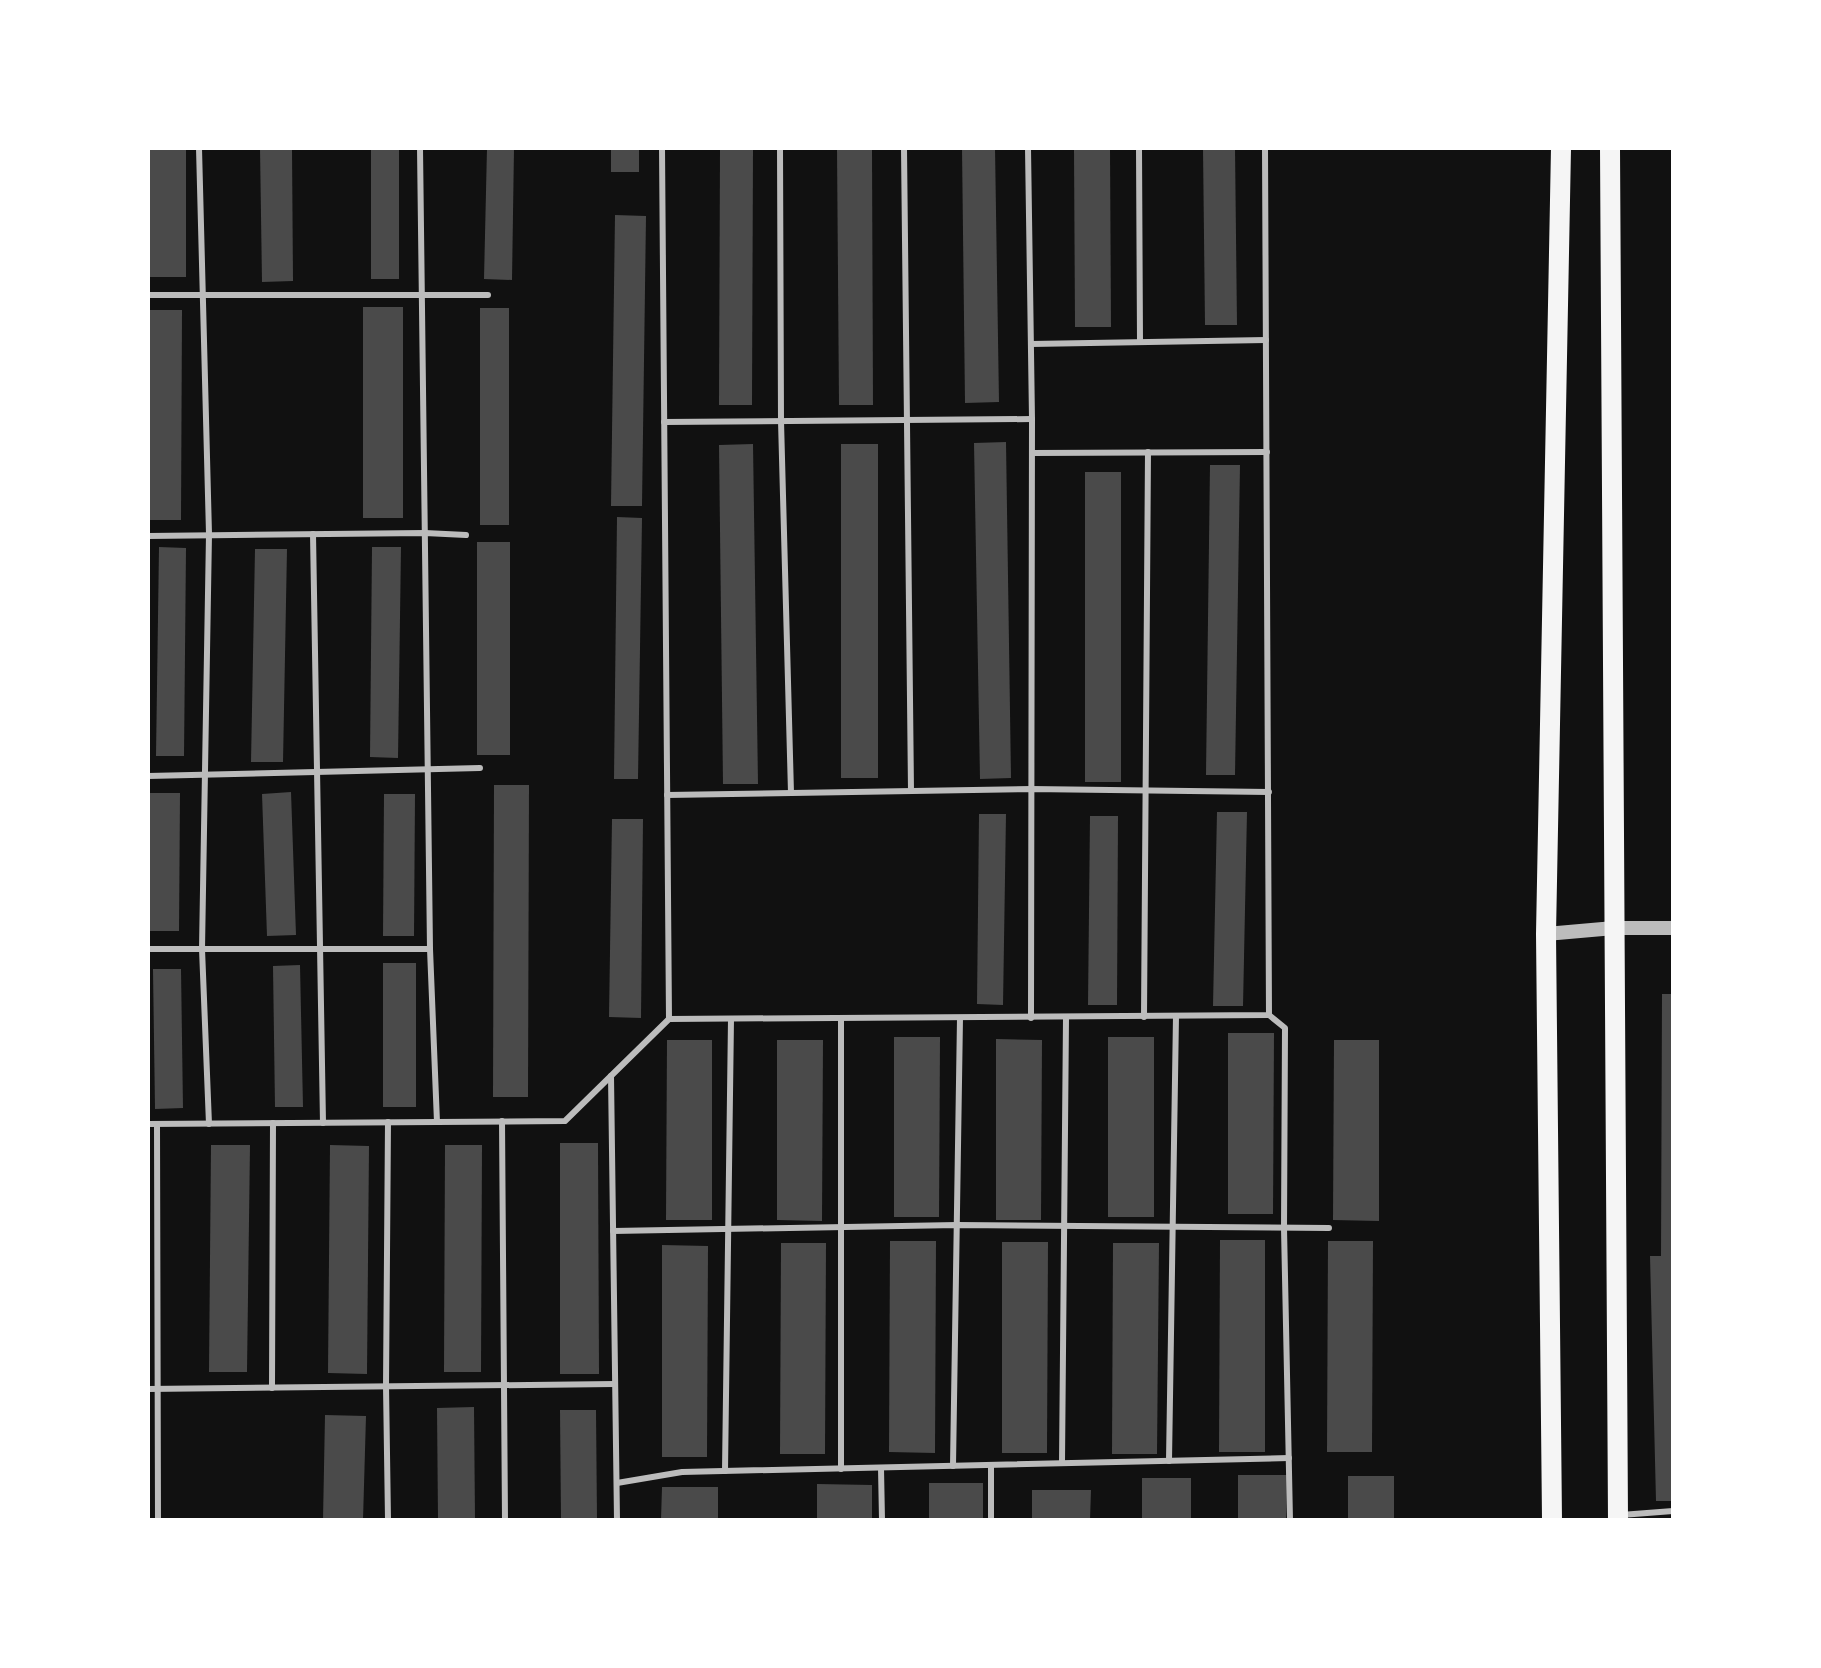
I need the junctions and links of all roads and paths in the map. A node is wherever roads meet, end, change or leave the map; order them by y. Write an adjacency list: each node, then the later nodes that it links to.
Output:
1 (199, 148): 13 (lane)
2 (420, 148): 11 (lane)
3 (662, 148): 21 (lane)
4 (780, 148): 20 (lane)
5 (904, 148): 19 (lane)
6 (1028, 148): 17 (lane)
7 (1139, 148): 16 (lane)
8 (1265, 148): 15 (lane)
9 (1561, 148): 43 (main road)
10 (1610, 148): 41 (main road)
11 (422, 294): 13 (lane); 14 (lane); 25 (lane)
12 (148, 295): 13 (lane)
13 (203, 295): 26 (lane)
14 (488, 295)
15 (1266, 340): 16 (lane); 23 (lane)
16 (1140, 342): 17 (lane)
17 (1031, 344): 18 (lane)
18 (1032, 419): 19 (lane); 24 (lane)
19 (909, 420): 20 (lane); 37 (lane)
20 (781, 421): 21 (lane); 39 (lane)
21 (664, 422): 40 (lane)
22 (1148, 452): 23 (lane); 24 (lane); 36 (lane)
23 (1267, 452): 38 (lane)
24 (1032, 453): 35 (lane)
25 (425, 533): 27 (lane); 28 (lane); 31 (lane)
26 (209, 534): 27 (lane); 29 (lane); 34 (lane)
27 (313, 534): 32 (lane)
28 (466, 535)
29 (148, 536)
30 (480, 768): 31 (lane)
31 (428, 769): 32 (lane); 47 (lane)
32 (315, 772): 34 (lane); 46 (lane)
33 (148, 776): 34 (lane)
34 (205, 776): 45 (lane)
35 (1031, 789): 36 (lane); 37 (lane); 52 (lane)
36 (1145, 790): 38 (lane); 50 (lane)
37 (911, 791): 39 (lane)
38 (1269, 792): 48 (lane)
39 (791, 793): 40 (lane)
40 (667, 795): 54 (lane)
41 (1614, 928): 42 (street); 43 (street); 90 (main road)
42 (1673, 928)
43 (1546, 934): 98 (main road)
44 (148, 949): 45 (lane)
45 (202, 949): 46 (lane); 65 (lane)
46 (319, 949): 47 (lane); 62 (lane)
47 (430, 949): 60 (lane)
48 (1269, 1015): 49 (lane); 70 (lane)
49 (1176, 1016): 50 (lane); 69 (lane)
50 (1144, 1017): 53 (lane)
51 (960, 1018): 52 (lane); 56 (lane); 66 (lane)
52 (1031, 1018): 53 (lane)
53 (1066, 1018): 68 (lane)
54 (669, 1019): 55 (lane); 57 (lane)
55 (731, 1019): 56 (lane); 72 (lane)
56 (841, 1019): 67 (lane)
57 (611, 1076): 58 (lane); 73 (lane)
58 (502, 1121): 60 (lane); 75 (lane)
59 (388, 1122): 60 (lane); 62 (lane); 76 (lane)
60 (437, 1122)
61 (273, 1123): 62 (lane); 65 (lane); 77 (lane)
62 (323, 1123)
63 (148, 1124): 64 (lane)
64 (157, 1124): 65 (lane); 79 (lane)
65 (209, 1124)
66 (957, 1225): 67 (lane); 68 (lane); 84 (lane)
67 (841, 1227): 72 (lane); 86 (lane)
68 (1064, 1227): 69 (lane); 82 (lane)
69 (1172, 1228): 70 (lane); 81 (lane)
70 (1284, 1228): 71 (lane); 80 (lane)
71 (1329, 1228)
72 (728, 1230): 73 (lane); 87 (lane)
73 (613, 1231): 74 (lane)
74 (615, 1384): 75 (lane); 88 (lane)
75 (504, 1385): 76 (lane); 93 (lane)
76 (386, 1386): 77 (lane); 92 (lane)
77 (272, 1388): 79 (lane)
78 (148, 1389): 79 (lane)
79 (159, 1389): 91 (lane)
80 (1289, 1458): 81 (lane); 97 (lane)
81 (1169, 1461): 82 (lane)
82 (1062, 1463): 83 (lane)
83 (991, 1465): 84 (lane); 96 (lane)
84 (953, 1466): 85 (lane)
85 (881, 1468): 86 (lane); 95 (lane)
86 (841, 1469): 87 (lane)
87 (725, 1471): 88 (lane)
88 (617, 1483): 94 (lane)
89 (1673, 1511): 90 (lane)
90 (1618, 1518)
91 (158, 1520)
92 (388, 1520)
93 (505, 1520)
94 (617, 1520)
95 (882, 1520)
96 (991, 1520)
97 (1290, 1520)
98 (1552, 1520)

